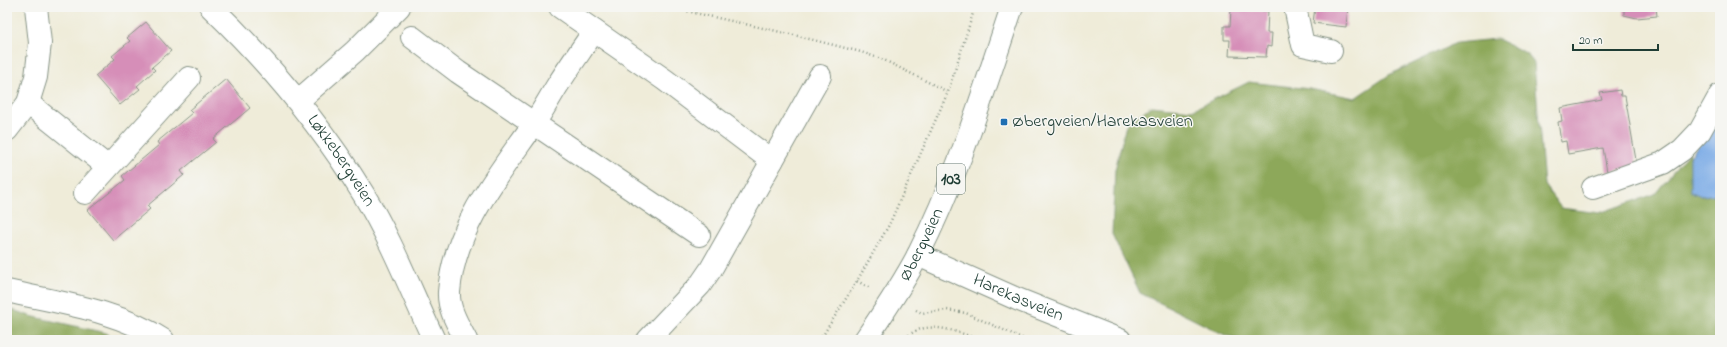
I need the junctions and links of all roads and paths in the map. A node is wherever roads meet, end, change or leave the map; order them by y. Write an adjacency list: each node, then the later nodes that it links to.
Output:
1 (36, 7): 17 (street)
2 (211, 7): 16 (street, Løkkebergveien)
3 (399, 7): 16 (street)
4 (560, 7): 9 (street)
5 (668, 7): 14 (path)
6 (975, 7): 14 (path)
7 (1012, 7): 25 (street, Øbergveien / 103)
8 (1295, 7): 11 (street)
9 (594, 30): 18 (street); 20 (street)
10 (412, 37): 18 (street)
11 (1331, 51)
12 (820, 76): 20 (street)
13 (189, 78): 21 (street)
14 (948, 92): 26 (path)
15 (1720, 95): 22 (street)
16 (298, 100): 30 (street, Løkkebergveien)
17 (28, 103): 19 (street); 21 (street)
18 (534, 123): 24 (street); 31 (street)
19 (7, 130)
20 (772, 161): 32 (street)
21 (108, 167): 23 (street)
22 (1593, 188)
23 (85, 193)
24 (699, 235)
25 (918, 255): 28 (street, Øbergveien / 103); 38 (street, Harekasveien)
26 (857, 281): 28 (path); 33 (path)
27 (7, 291): 29 (street)
28 (892, 300): 34 (street, Øbergveien / 103); 37 (path)
29 (163, 340)
30 (434, 340)
31 (466, 340)
32 (648, 340)
33 (820, 340)
34 (865, 340)
35 (902, 340): 36 (path)
36 (979, 340)
37 (1026, 340)
38 (1120, 340)

